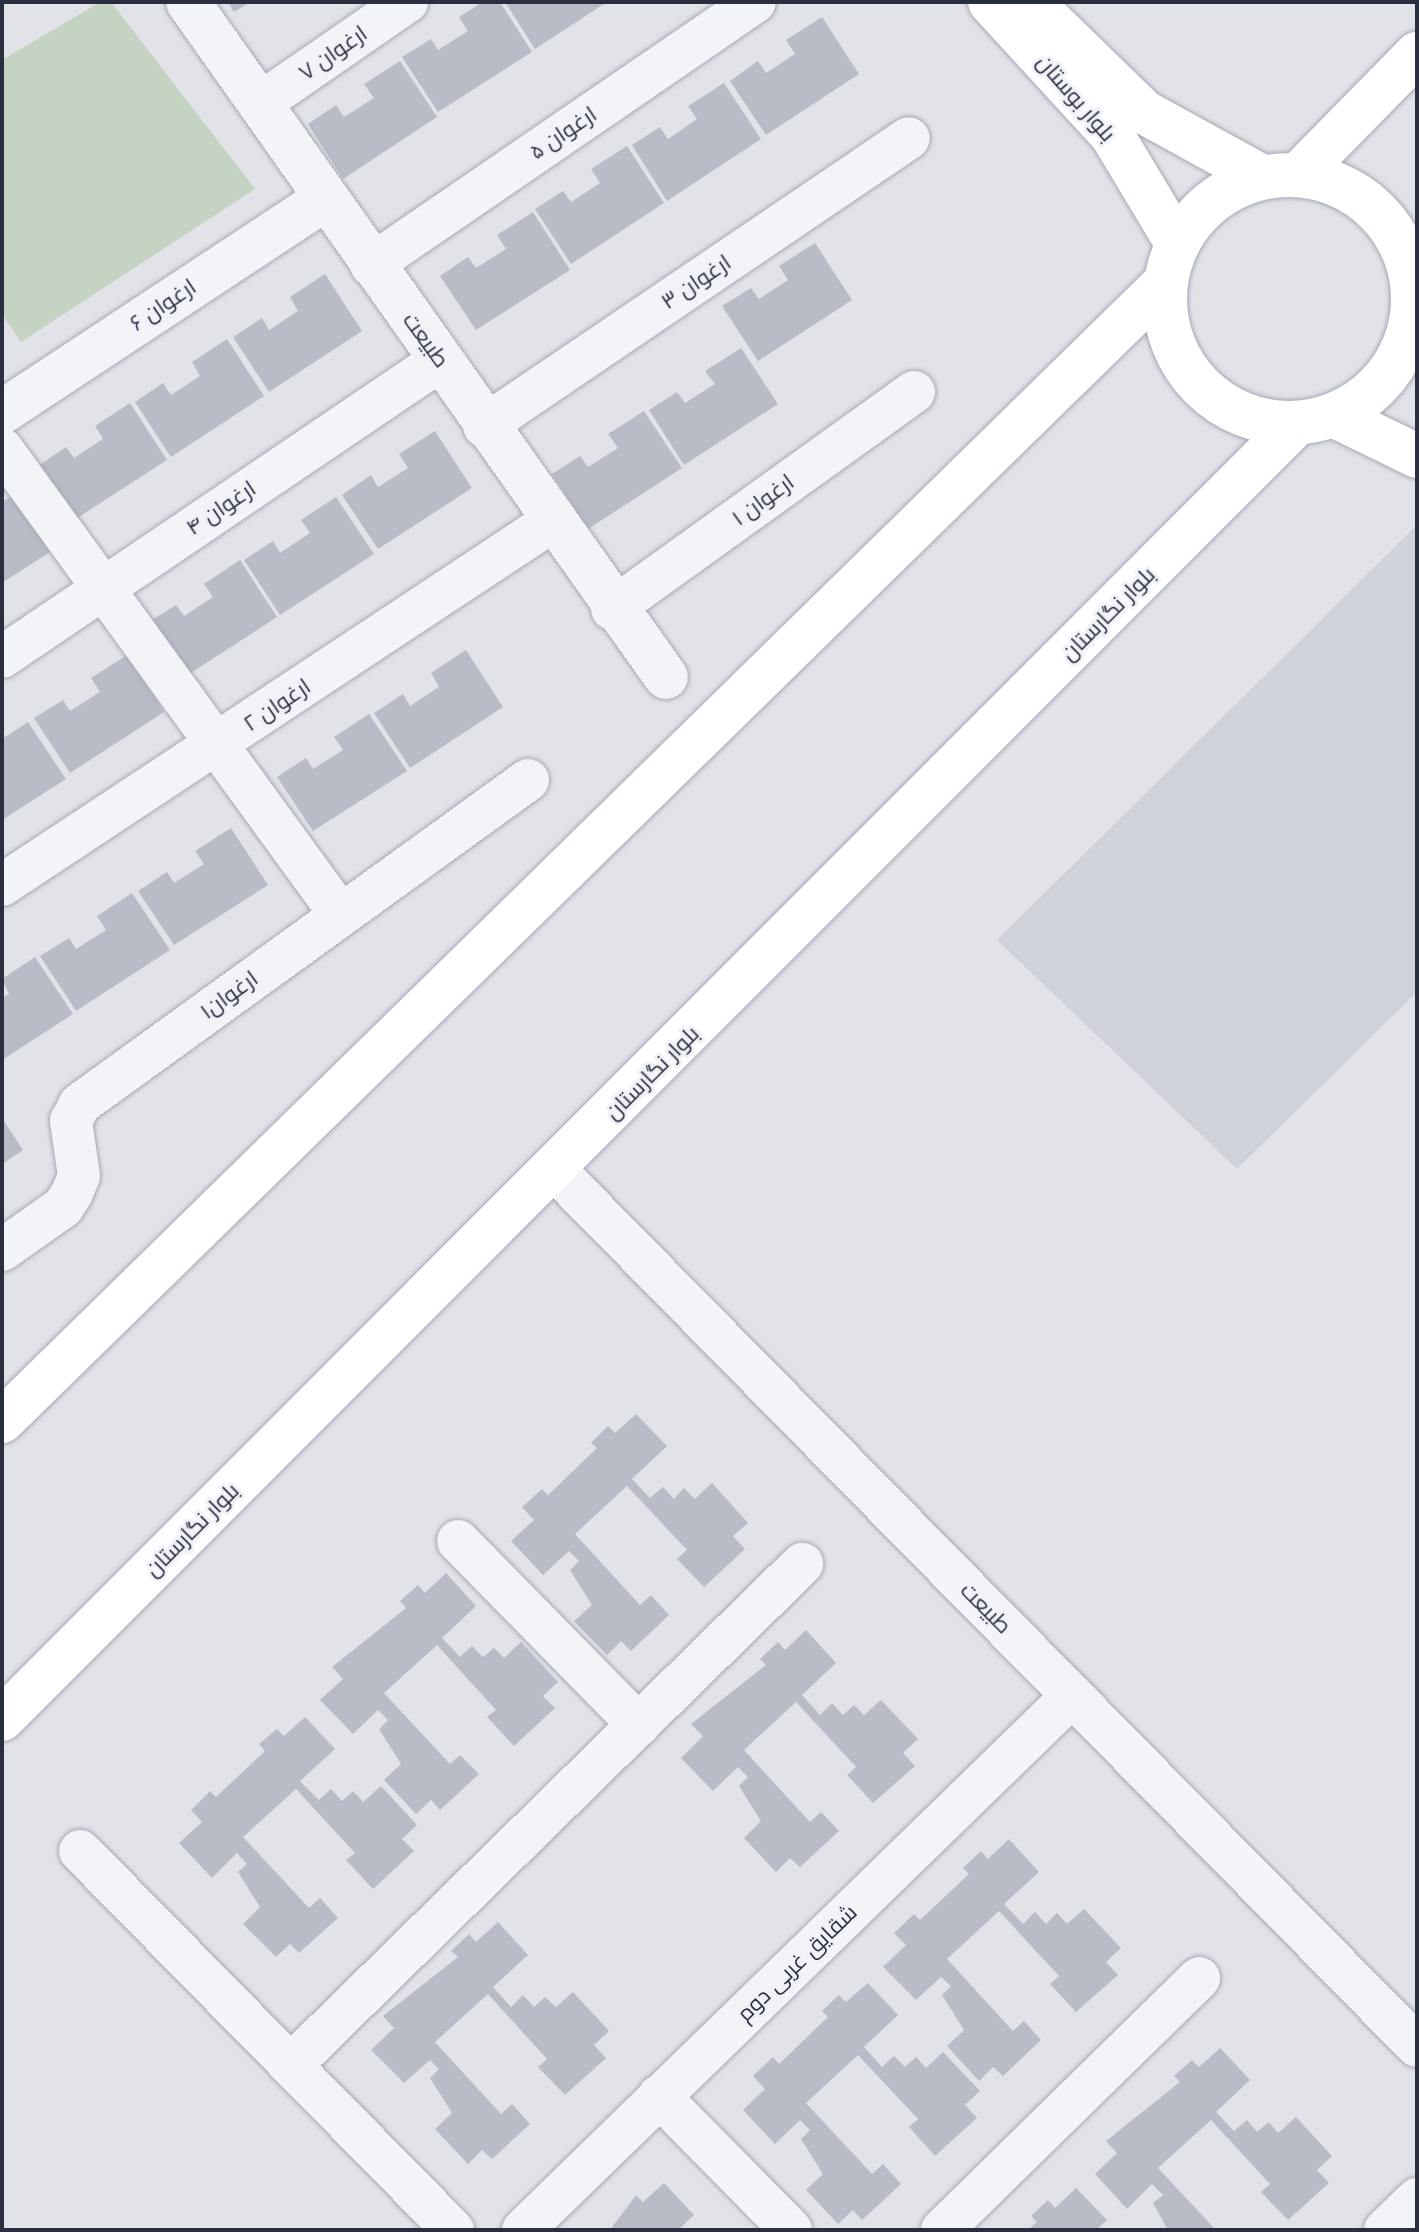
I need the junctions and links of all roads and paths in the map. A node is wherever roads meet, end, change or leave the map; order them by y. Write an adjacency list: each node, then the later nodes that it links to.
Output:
1 (188, 2): 7 (street, طبیعت)
2 (407, 2): 7 (street, ارغوان ۷)
3 (755, 2): 12 (street, ارغوان ۵)
4 (990, 2): 11 (main road, بلوار بوستان)
5 (1031, 2): 9 (main road, بلوار بوستان)
6 (1417, 54): 9 (main road)
7 (259, 104): 10 (street, طبیعت)
8 (909, 138): 19 (street, ارغوان ۳)
9 (1280, 176): 11 (main road); 14 (main road)
10 (325, 199): 12 (street, طبیعت); 17 (street, ارغوان ۶)
11 (1177, 243): 13 (main road)
12 (371, 265): 15 (street, طبیعت)
13 (1164, 284): 18 (main road); 32 (main road)
14 (1414, 318): 18 (main road)
15 (441, 360): 19 (street, طبیعت); 22 (street, ارغوان ۴)
16 (914, 392): 23 (street, ارغوان ۱)
17 (3, 418): 22 (street)
18 (1315, 419): 20 (main road); 30 (main road, بلوار نگارستان)
19 (484, 426): 21 (street, طبیعت)
20 (1417, 456)
21 (551, 522): 23 (street, طبیعت); 26 (street, ارغوان ۲)
22 (104, 586): 24 (street, ارغوان ۴); 26 (street)
23 (612, 609): 25 (street, طبیعت)
24 (2, 657)
25 (666, 677)
26 (216, 746): 28 (street, ارغوان ۲); 29 (street)
27 (528, 780): 29 (street, ارغوان۱)
28 (2, 885)
29 (340, 914): 31 (street, ارغوان۱)
30 (555, 1170): 35 (street, طبیعت); 36 (main road, بلوار نگارستان)
31 (2, 1250)
32 (2, 1421)
33 (458, 1541): 37 (street)
34 (802, 1564): 37 (street)
35 (1072, 1696): 40 (street, طبیعت); 42 (street, شقایق غربی دوم)
36 (2, 1719)
37 (639, 1725): 41 (street)
38 (80, 1851): 41 (street)
39 (1199, 1978): 47 (street)
40 (1417, 2046)
41 (291, 2065): 44 (street)
42 (659, 2096): 45 (street, شقایق غربی دوم); 46 (street)
43 (1417, 2199): 48 (street)
44 (453, 2230)
45 (523, 2230)
46 (791, 2230)
47 (942, 2230)
48 (1385, 2230)

